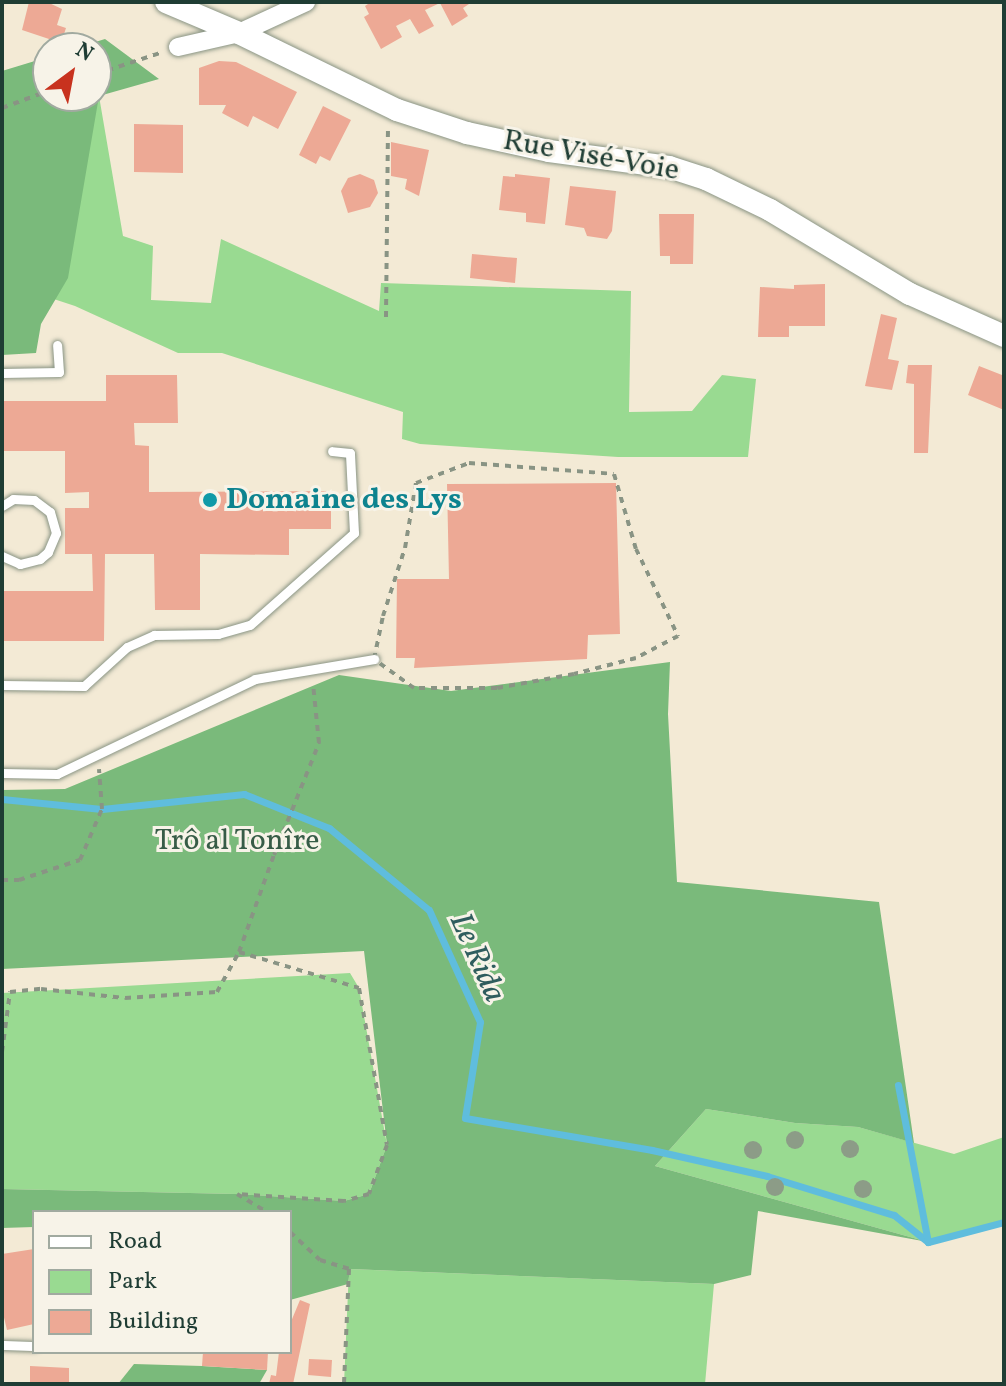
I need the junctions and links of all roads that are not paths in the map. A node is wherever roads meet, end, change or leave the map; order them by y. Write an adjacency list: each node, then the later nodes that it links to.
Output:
1 (306, 2): 3 (street)
2 (180, 4): 3 (street, Rue Visé-Voie)
3 (239, 33): 4 (street); 5 (street, Rue Visé-Voie)
4 (178, 47)
5 (1004, 336)
6 (57, 345): 7 (lane)
7 (2, 373)
8 (332, 451): 12 (lane)
9 (2, 506): 10 (lane)
10 (2, 556)
11 (374, 659): 13 (lane)
12 (2, 685)
13 (2, 773)
14 (2, 1345): 15 (lane)
15 (32, 1346)

